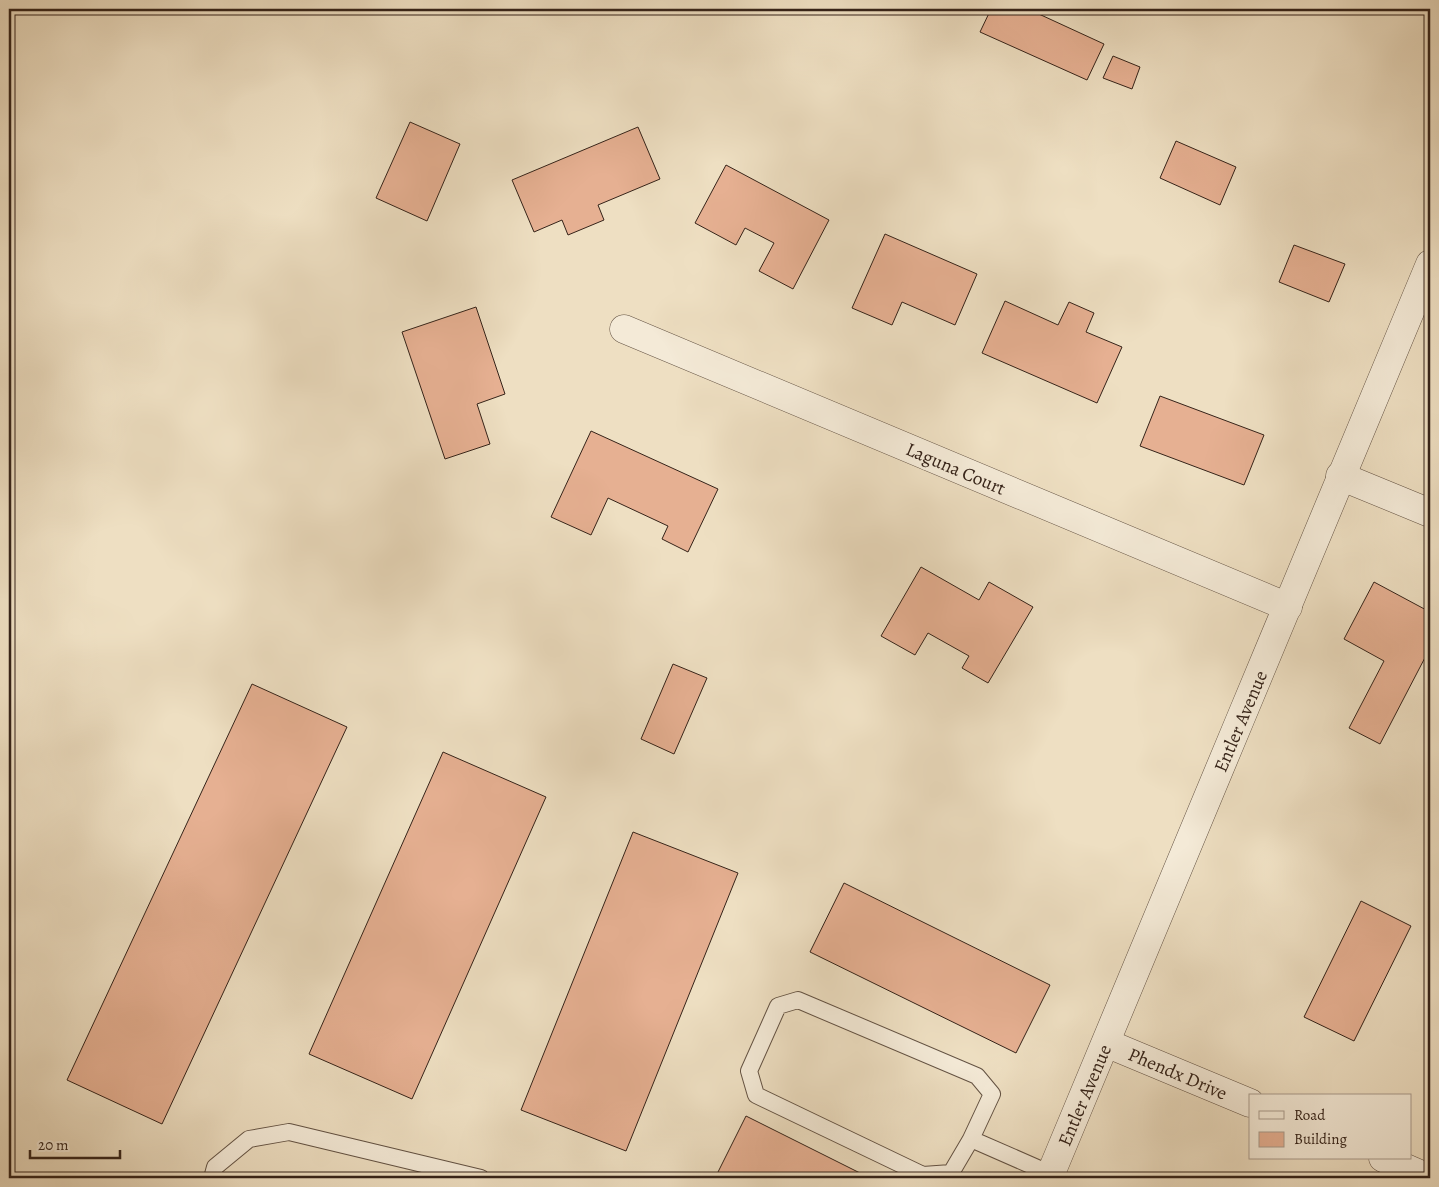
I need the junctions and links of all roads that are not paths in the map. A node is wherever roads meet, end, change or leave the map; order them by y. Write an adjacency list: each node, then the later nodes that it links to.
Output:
1 (1430, 264): 3 (street, Entler Avenue)
2 (624, 329): 5 (street, Laguna Court)
3 (1340, 476): 4 (street); 5 (street, Entler Avenue)
4 (1430, 512)
5 (1288, 606): 6 (street, Entler Avenue)
6 (1106, 1043): 7 (street, Phendx Drive); 11 (street, Entler Avenue)
7 (1249, 1103)
8 (971, 1139): 8 (lane); 11 (lane)
9 (1390, 1160): 10 (street)
10 (1426, 1171)
11 (1050, 1176)
12 (212, 1178): 13 (lane)
13 (481, 1178)

